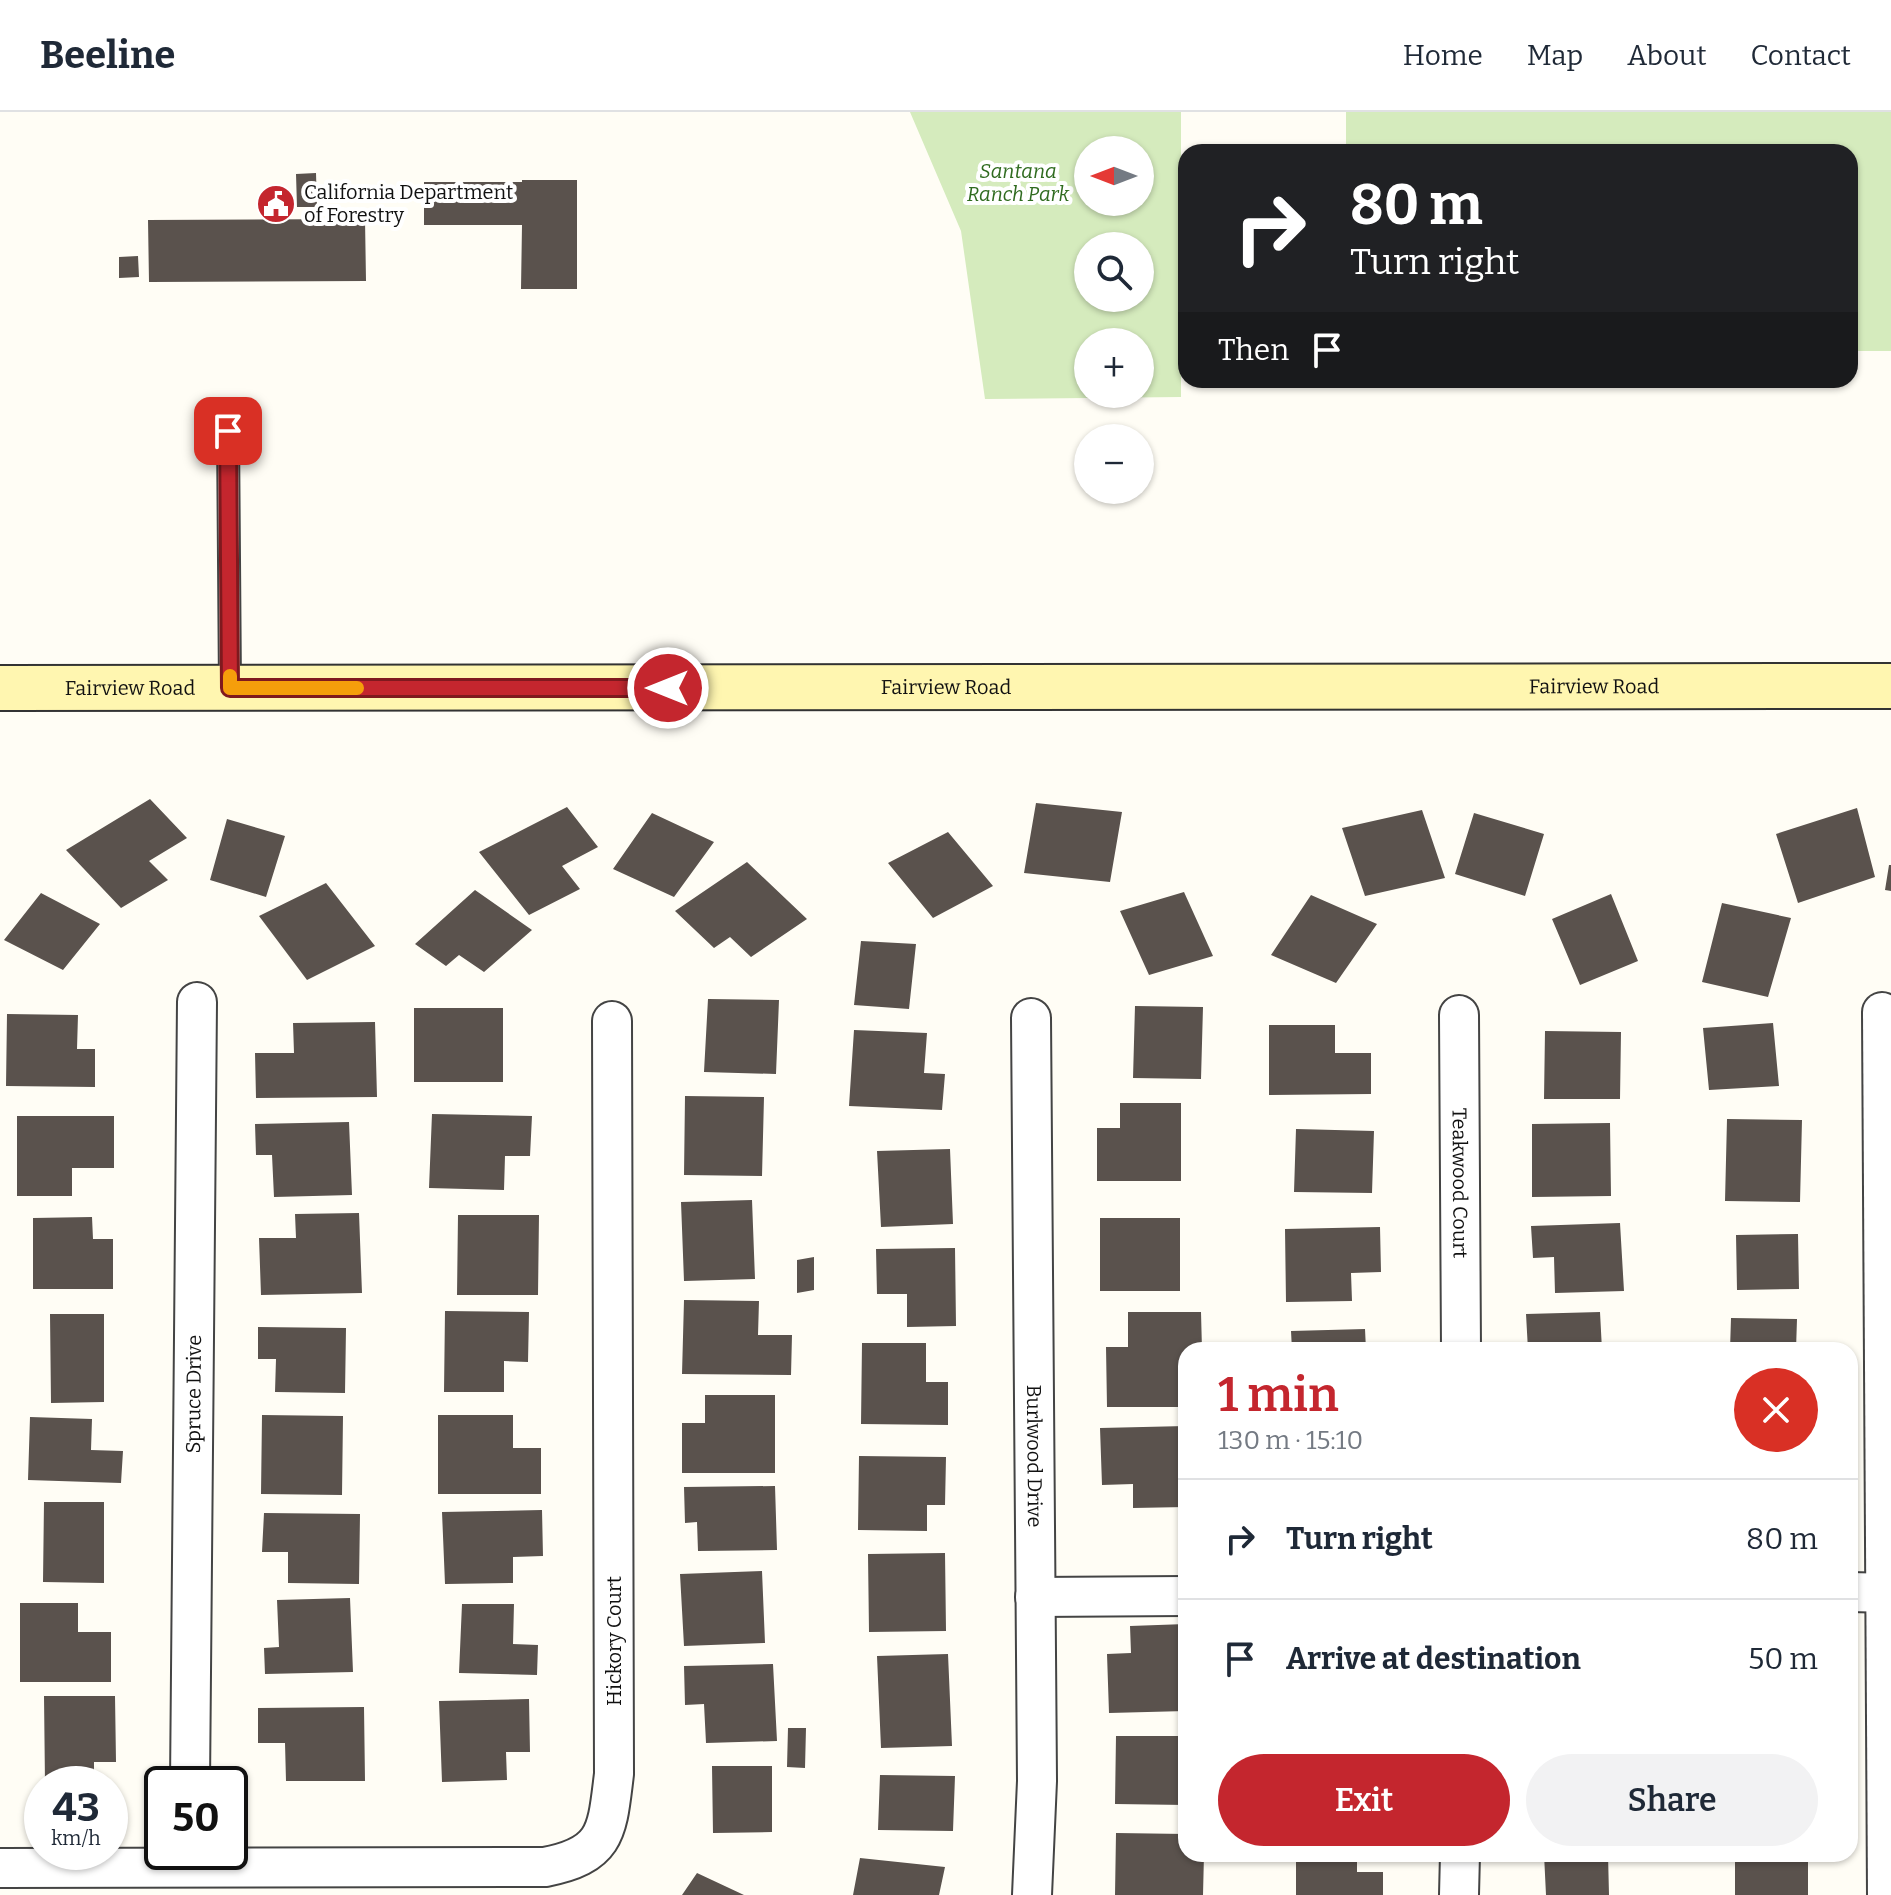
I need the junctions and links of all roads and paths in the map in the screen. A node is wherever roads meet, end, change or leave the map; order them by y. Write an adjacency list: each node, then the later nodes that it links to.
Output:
1 (228, 431): 4 (lane)
2 (1891, 686): 4 (main road, Fairview Road)
3 (0, 688): 4 (main road, Fairview Road)
4 (230, 688)
5 (197, 1002): 14 (street, Spruce Drive)
6 (1882, 1012): 11 (street)
7 (1459, 1015): 10 (street, Teakwood Court)
8 (1031, 1018): 13 (street, Burlwood Drive)
9 (612, 1021): 17 (street, Hickory Court)
10 (1461, 1342)
11 (1875, 1593): 20 (street)
12 (1178, 1596): 13 (street)
13 (1035, 1597): 18 (street, Burlwood Drive)
14 (190, 1766)
15 (1460, 1862): 19 (street)
16 (0, 1868): 17 (street, Hickory Court)
17 (190, 1872)
18 (1032, 1895)
19 (1459, 1895)
20 (1887, 1895)

